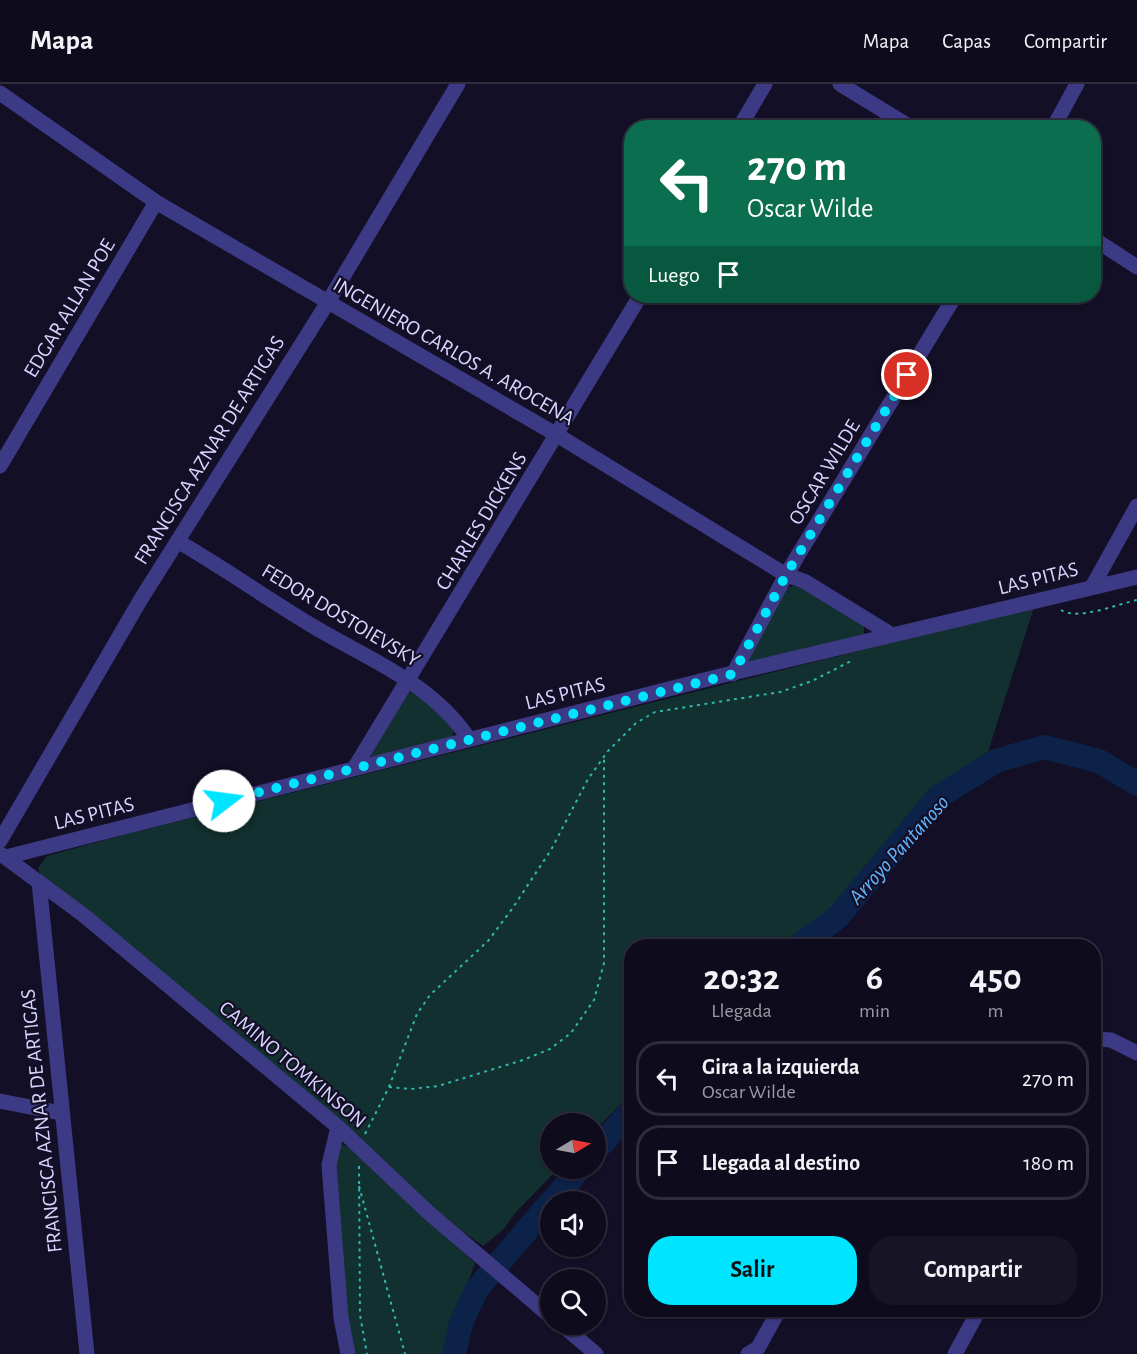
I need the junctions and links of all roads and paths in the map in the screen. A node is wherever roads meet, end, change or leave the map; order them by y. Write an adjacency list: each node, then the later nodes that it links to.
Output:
1 (458, 84): 12 (street, FRANCISCA AZNAR DE ARTIGAS)
2 (765, 84): 6 (street)
3 (840, 84): 7 (street)
4 (1077, 84): 8 (street)
5 (0, 93): 9 (street, INGENIERO CARLOS A. AROCENA)
6 (744, 120)
7 (899, 120)
8 (1057, 120)
9 (156, 202): 12 (street, INGENIERO CARLOS A. AROCENA); 16 (street, EDGAR ALLAN POE)
10 (1101, 243): 11 (street)
11 (1137, 267)
12 (328, 302): 15 (street, INGENIERO CARLOS A. AROCENA); 18 (street, FRANCISCA AZNAR DE ARTIGAS)
13 (636, 303): 15 (street, CHARLES DICKENS)
14 (951, 303): 19 (street, OSCAR WILDE)
15 (557, 435): 19 (street, INGENIERO CARLOS A. AROCENA); 27 (street, CHARLES DICKENS)
16 (0, 466)
17 (1137, 506): 21 (street)
18 (179, 542): 27 (street, FEDOR DOSTOIEVSKY); 31 (street, FRANCISCA AZNAR DE ARTIGAS)
19 (786, 575): 24 (street, INGENIERO CARLOS A. AROCENA); 26 (street, OSCAR WILDE)
20 (1137, 577): 21 (street, LAS PITAS)
21 (1092, 587): 24 (street, LAS PITAS)
22 (1137, 600): 23 (path)
23 (1052, 608)
24 (892, 635): 26 (street, LAS PITAS)
25 (862, 656): 29 (path)
26 (733, 674): 28 (street, LAS PITAS)
27 (409, 680): 28 (street, FEDOR DOSTOIEVSKY); 30 (street, CHARLES DICKENS)
28 (469, 739): 30 (street, LAS PITAS)
29 (604, 756): 36 (path); 36 (path)
30 (355, 767): 32 (street, LAS PITAS)
31 (0, 841)
32 (3, 855): 33 (street, CAMINO TOMKINSON)
33 (39, 882): 38 (street, FRANCISCA AZNAR DE ARTIGAS); 39 (street, CAMINO TOMKINSON)
34 (1101, 1039): 35 (street)
35 (1137, 1053)
36 (389, 1087): 40 (path)
37 (0, 1101): 38 (street)
38 (61, 1113): 46 (street, FRANCISCA AZNAR DE ARTIGAS)
39 (338, 1127): 40 (street, CAMINO TOMKINSON); 47 (street)
40 (362, 1149): 41 (path); 42 (street, CAMINO TOMKINSON)
41 (358, 1180): 48 (path); 49 (path)
42 (540, 1308)
43 (776, 1317): 51 (street)
44 (975, 1317): 52 (street)
45 (574, 1335): 50 (street)
46 (87, 1354)
47 (348, 1354)
48 (367, 1354)
49 (405, 1354)
50 (596, 1354)
51 (748, 1354)
52 (955, 1354)

